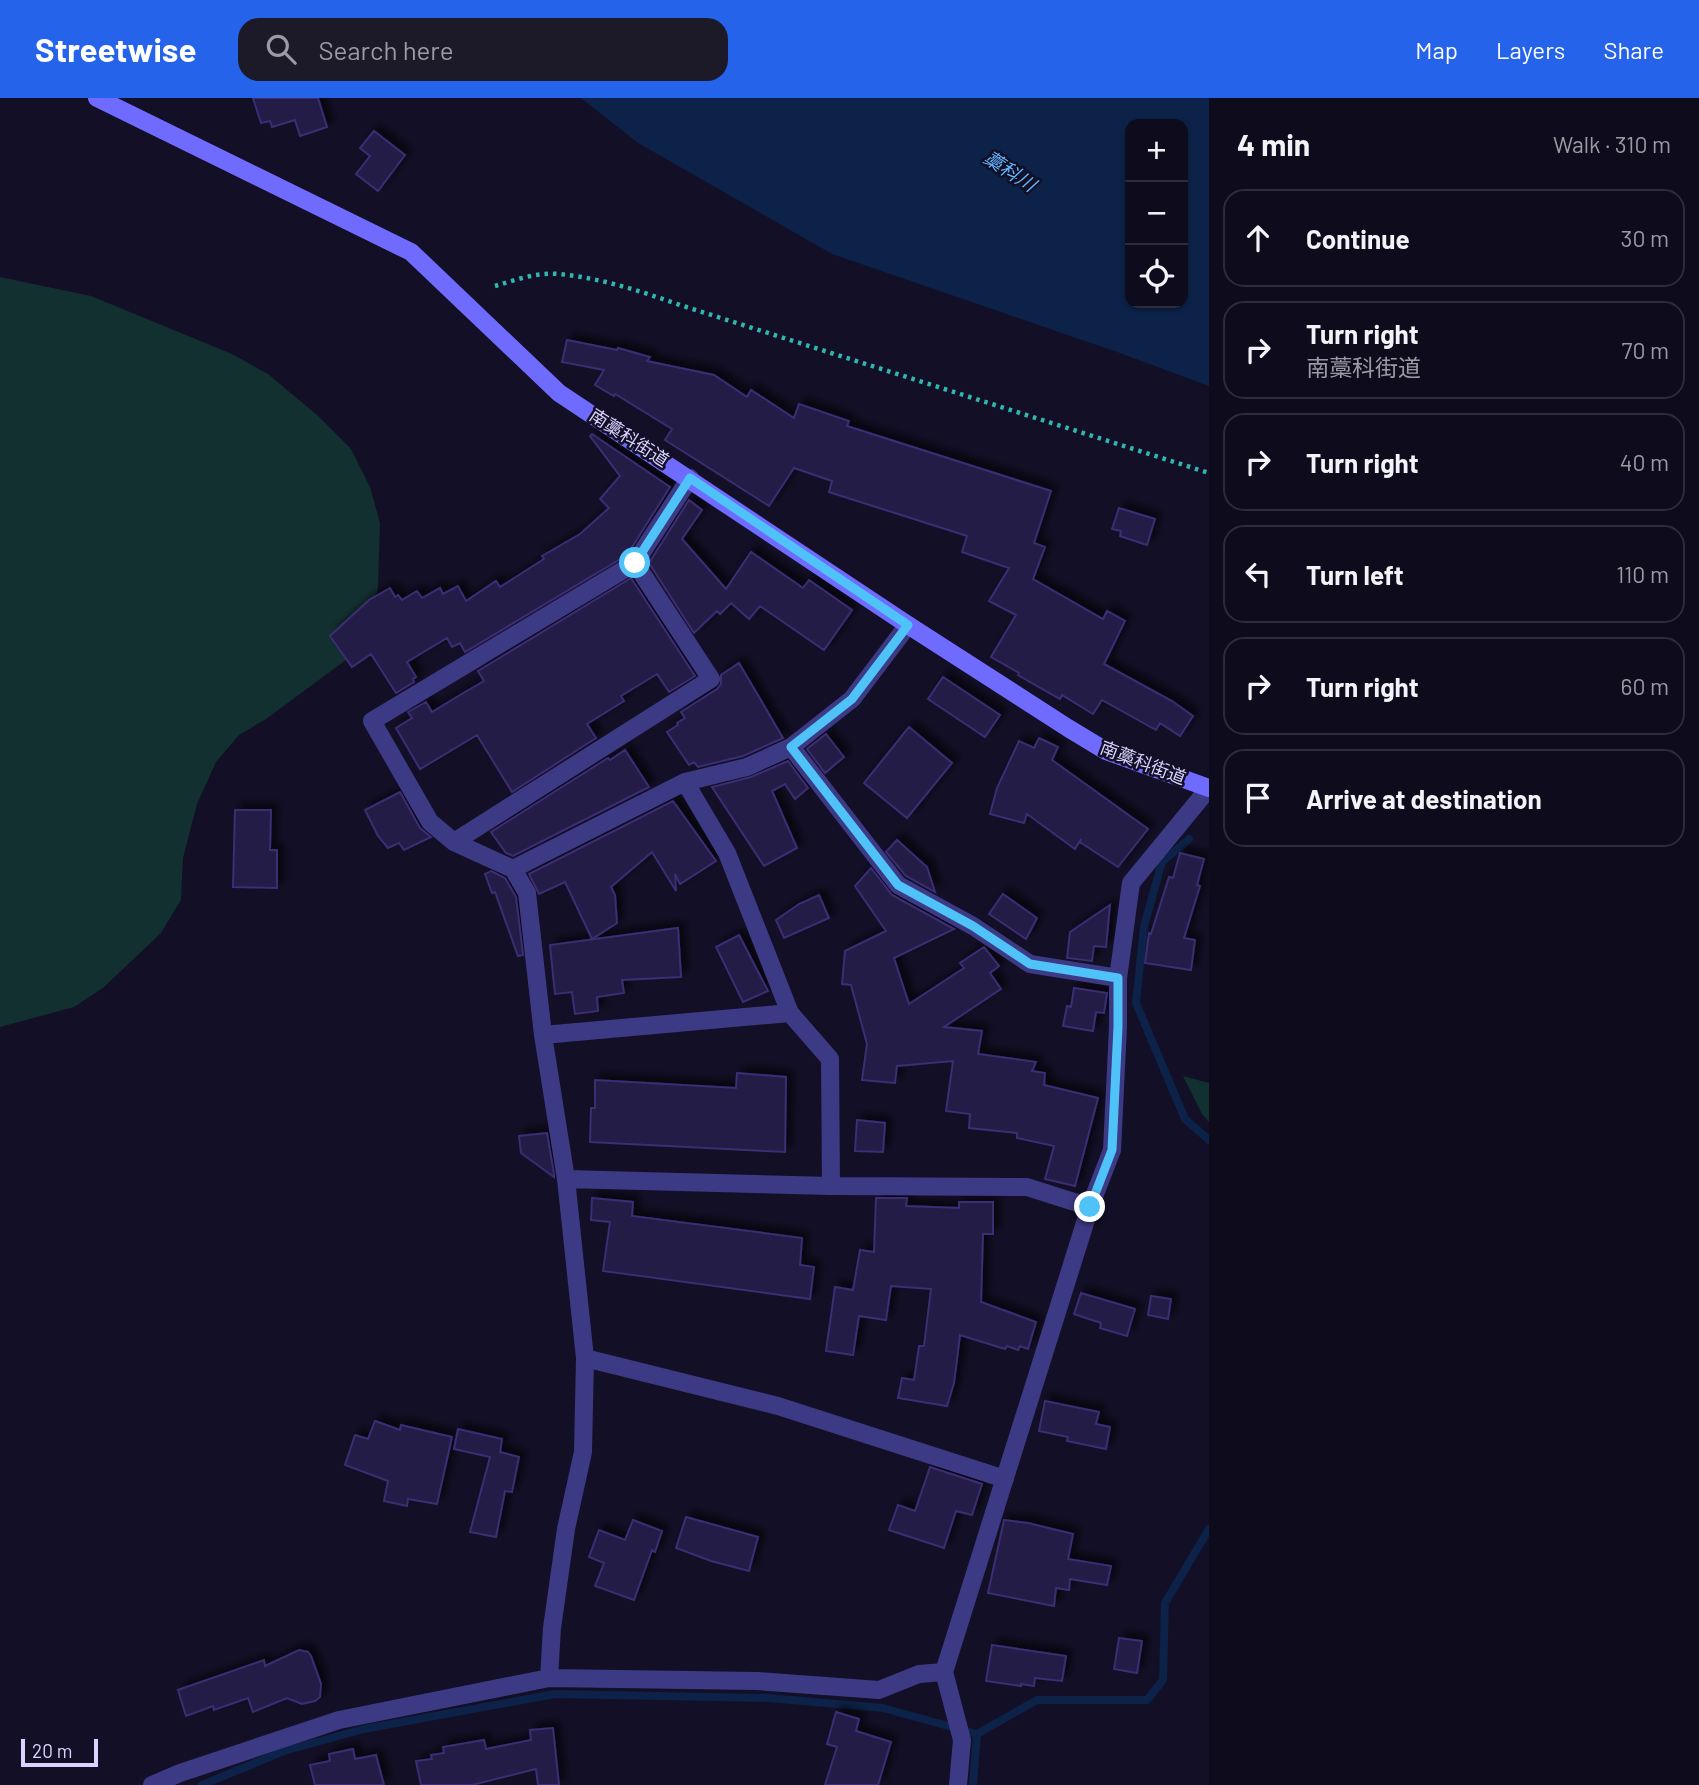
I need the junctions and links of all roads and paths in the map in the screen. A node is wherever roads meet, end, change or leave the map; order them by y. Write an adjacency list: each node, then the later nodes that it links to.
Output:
1 (97, 98): 4 (main road, 南藁科街道)
2 (495, 286): 3 (path)
3 (1209, 473)
4 (690, 478): 5 (street); 6 (main road, 南藁科街道)
5 (635, 563): 10 (street); 10 (street)
6 (908, 625): 7 (street); 9 (main road, 南藁科街道)
7 (791, 747): 8 (street); 12 (street)
8 (685, 782): 11 (street); 13 (street)
9 (1209, 788): 12 (street)
10 (454, 842): 11 (street)
11 (513, 869): 14 (street)
12 (1118, 978): 17 (street)
13 (790, 1013): 14 (street); 16 (street)
14 (543, 1035): 15 (street)
15 (566, 1179): 16 (street); 18 (street)
16 (831, 1186): 17 (street)
17 (1090, 1207): 19 (street)
18 (585, 1358): 19 (street); 21 (street)
19 (1004, 1479): 20 (street)
20 (944, 1672): 21 (street); 23 (street)
21 (549, 1678): 22 (street)
22 (152, 1785)
23 (958, 1785)

